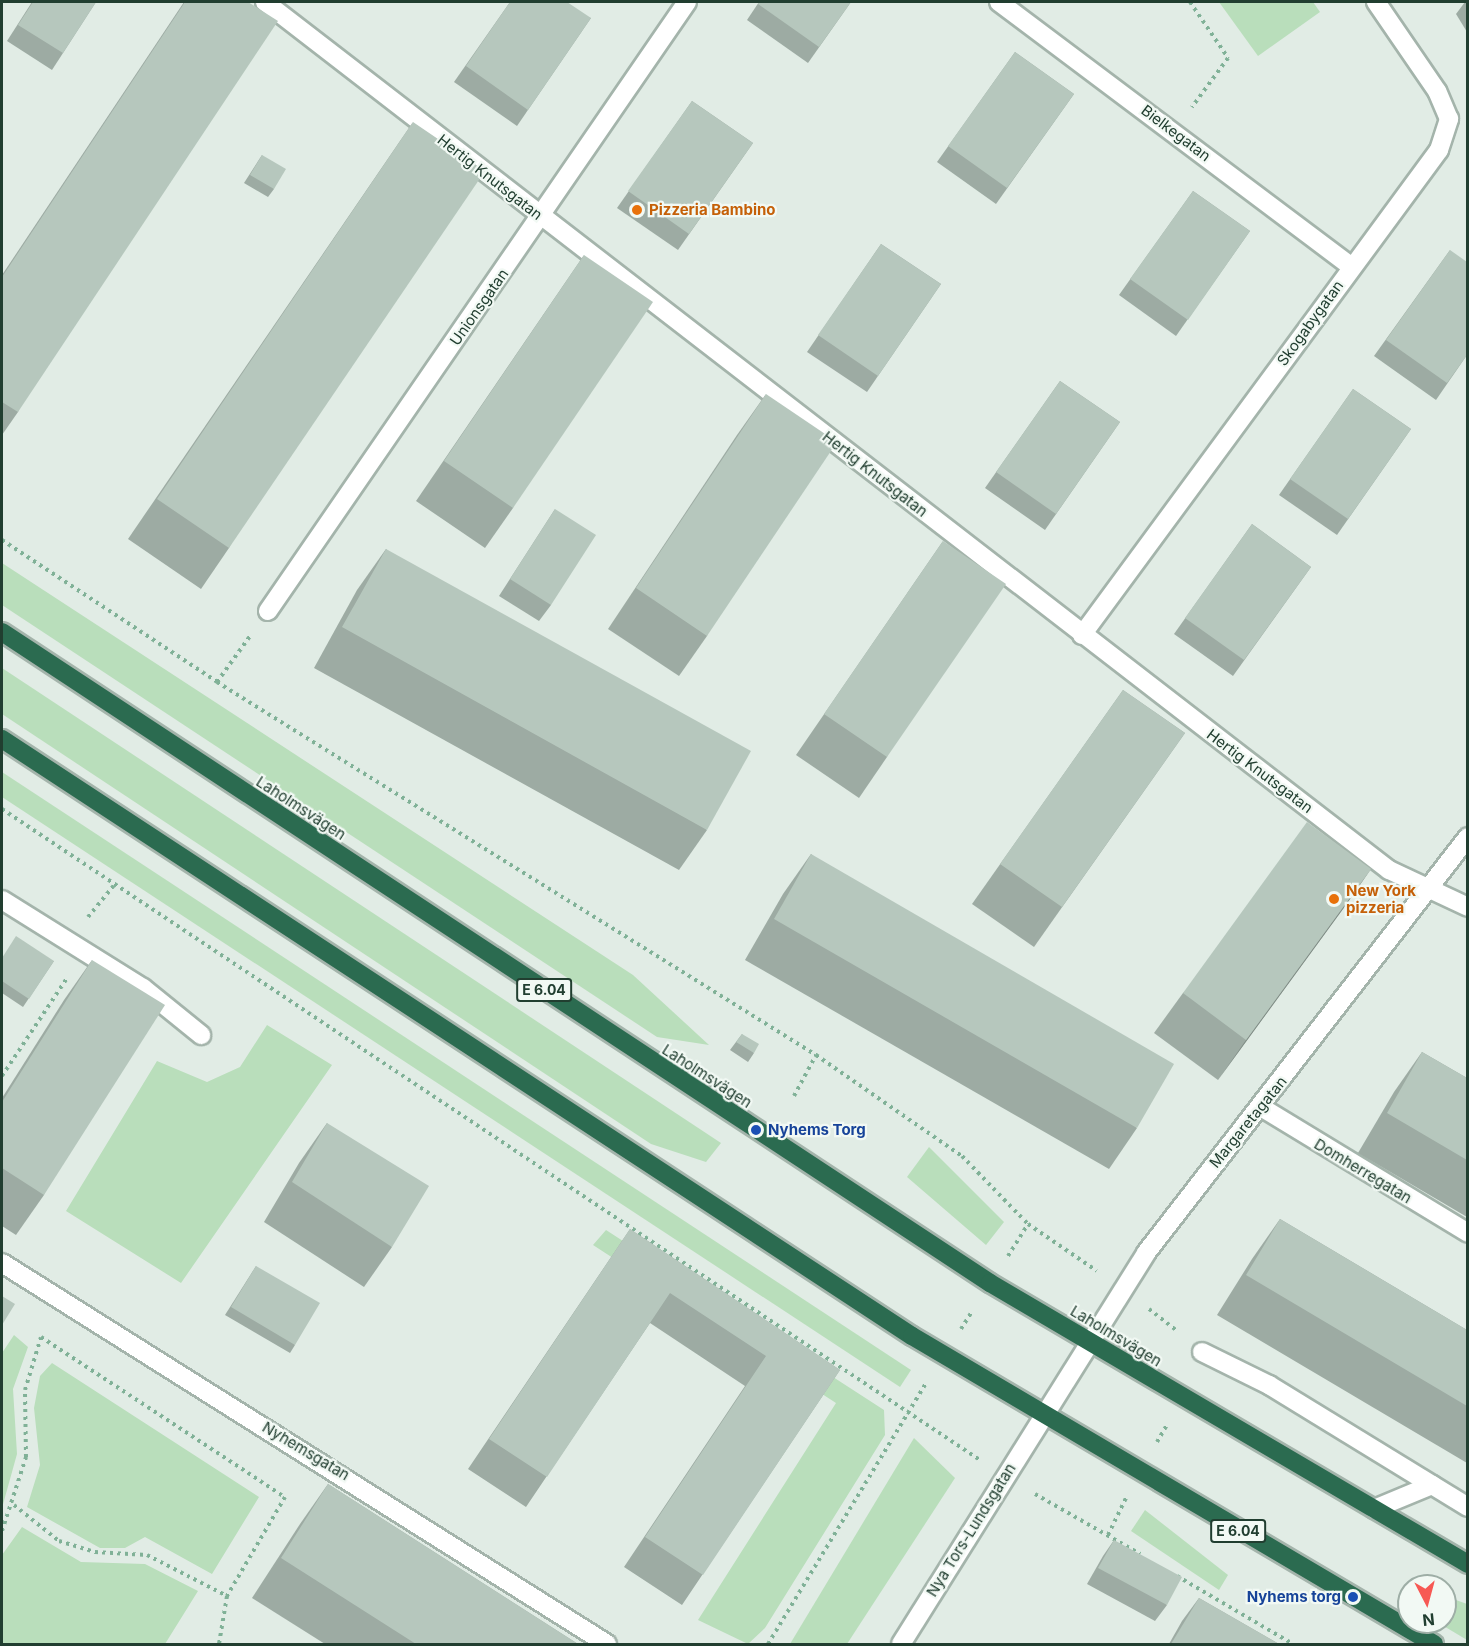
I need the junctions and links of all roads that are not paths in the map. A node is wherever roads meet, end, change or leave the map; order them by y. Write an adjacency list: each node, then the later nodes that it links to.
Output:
1 (265, 2): 5 (street, Hertig Knutsgatan)
2 (687, 2): 5 (street, Unionsgatan)
3 (999, 2): 6 (street, Bielkegatan)
4 (1376, 2): 6 (street, Skogabygatan)
5 (542, 217): 7 (street, Unionsgatan); 9 (street, Hertig Knutsgatan)
6 (1351, 266): 9 (street, Skogabygatan)
7 (268, 611)
8 (2, 633): 19 (highway, Laholmsvägen / E 6.04)
9 (1082, 635): 12 (street, Hertig Knutsgatan)
10 (2, 740): 21 (highway, E 6.04)
11 (1467, 837): 12 (street, Margaretagatan)
12 (1429, 890): 14 (street, Hertig Knutsgatan); 16 (street, Margaretagatan)
13 (2, 900): 15 (street)
14 (1467, 907)
15 (201, 1035)
16 (1260, 1107): 17 (street, Domherregatan); 19 (street, Margaretagatan)
17 (1467, 1233)
18 (2, 1263): 26 (street, Nyhemsgatan)
19 (1090, 1341): 21 (street, Margaretagatan); 24 (highway, Laholmsvägen / E 6.04)
20 (1202, 1352): 22 (street)
21 (1043, 1416): 27 (street, Nya Tors-Lundsgatan); 28 (highway, E 6.04)
22 (1432, 1485): 23 (street); 24 (street)
23 (1467, 1507)
24 (1374, 1509): 25 (highway, Laholmsvägen / E 6.04)
25 (1467, 1564)
26 (607, 1644)
27 (901, 1644)
28 (1434, 1644)

